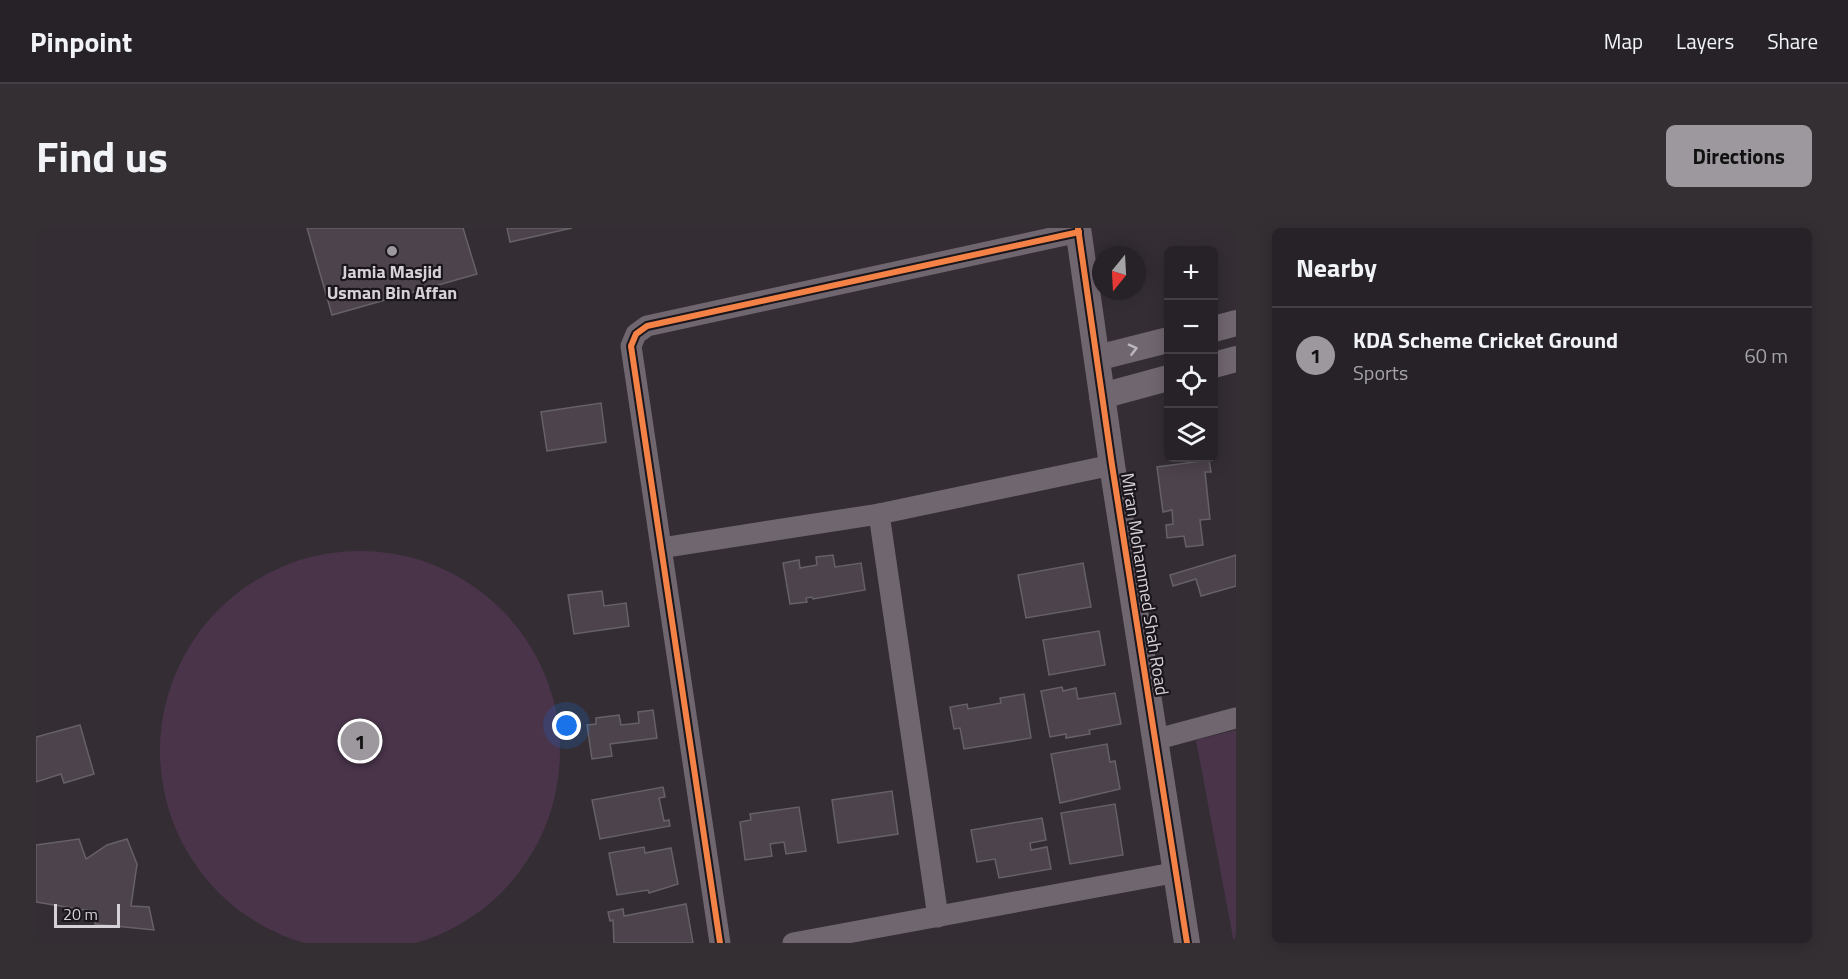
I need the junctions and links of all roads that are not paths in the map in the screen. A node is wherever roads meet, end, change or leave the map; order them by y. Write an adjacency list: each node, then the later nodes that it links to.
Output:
1 (1078, 230): 5 (street, Miran Mohammed Shah Road); 12 (street)
2 (1236, 323): 3 (street)
3 (1218, 328)
4 (1164, 341): 5 (street, one-way to 4)
5 (1097, 358): 9 (street, Miran Mohammed Shah Road)
6 (1236, 358): 7 (street)
7 (1218, 364)
8 (1164, 379): 9 (street)
9 (1102, 396): 10 (street, Miran Mohammed Shah Road)
10 (1112, 465): 11 (street); 14 (street, Miran Mohammed Shah Road)
11 (879, 514): 12 (street); 16 (street)
12 (661, 548): 17 (street)
13 (1236, 718): 14 (street)
14 (1154, 740): 15 (street, Miran Mohammed Shah Road)
15 (1178, 872): 16 (street); 19 (street, Miran Mohammed Shah Road)
16 (938, 917): 18 (street)
17 (720, 943)
18 (793, 943)
19 (1187, 943)

